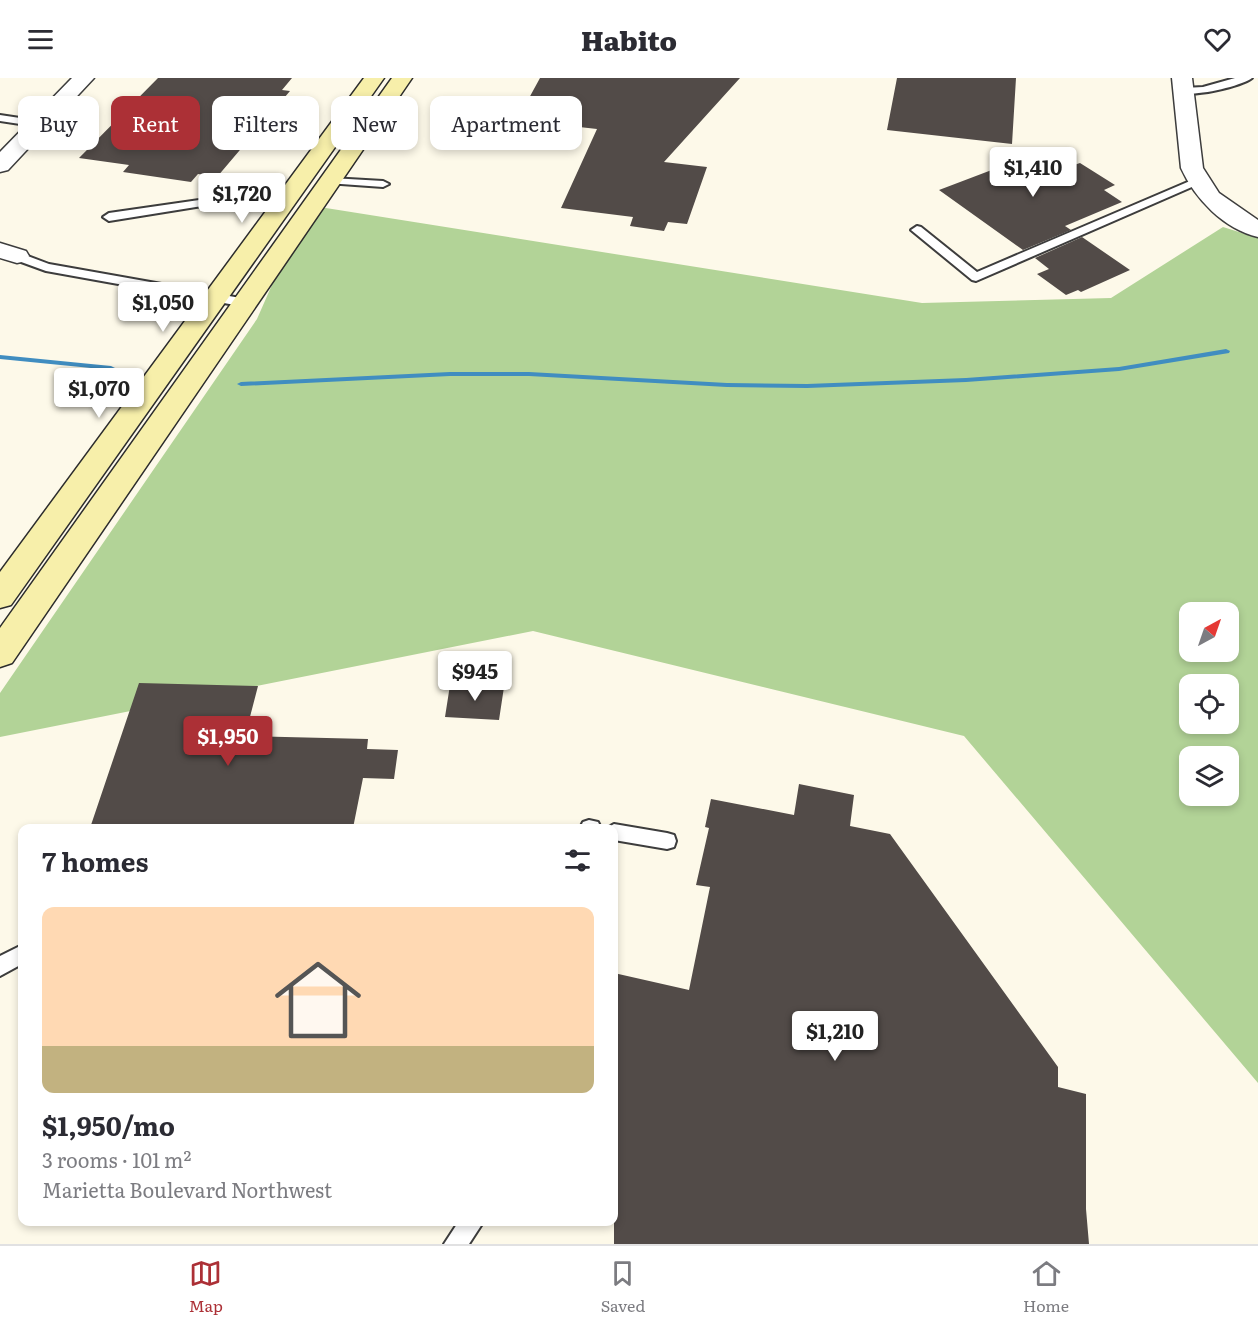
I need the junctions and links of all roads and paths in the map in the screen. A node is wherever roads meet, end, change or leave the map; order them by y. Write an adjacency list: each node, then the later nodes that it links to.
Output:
1 (84, 78): 6 (street)
2 (374, 78): 14 (main road)
3 (402, 78): 11 (main road)
4 (1246, 78): 5 (lane)
5 (1183, 84): 12 (street)
6 (67, 96)
7 (0, 118): 8 (lane)
8 (18, 121)
9 (18, 147): 10 (street)
10 (0, 165)
11 (331, 181): 13 (lane); 20 (main road)
12 (1197, 181): 16 (lane); 17 (street)
13 (384, 184)
14 (280, 208): 15 (lane); 19 (main road)
15 (109, 217)
16 (917, 230)
17 (1258, 230)
18 (9, 253): 19 (lane)
19 (216, 297): 20 (lane); 21 (main road)
20 (246, 303): 22 (main road)
21 (0, 596)
22 (0, 654)
23 (618, 833): 24 (lane)
24 (667, 841)
25 (18, 956): 26 (lane)
26 (0, 967)
27 (469, 1226): 28 (lane)
28 (456, 1244)

